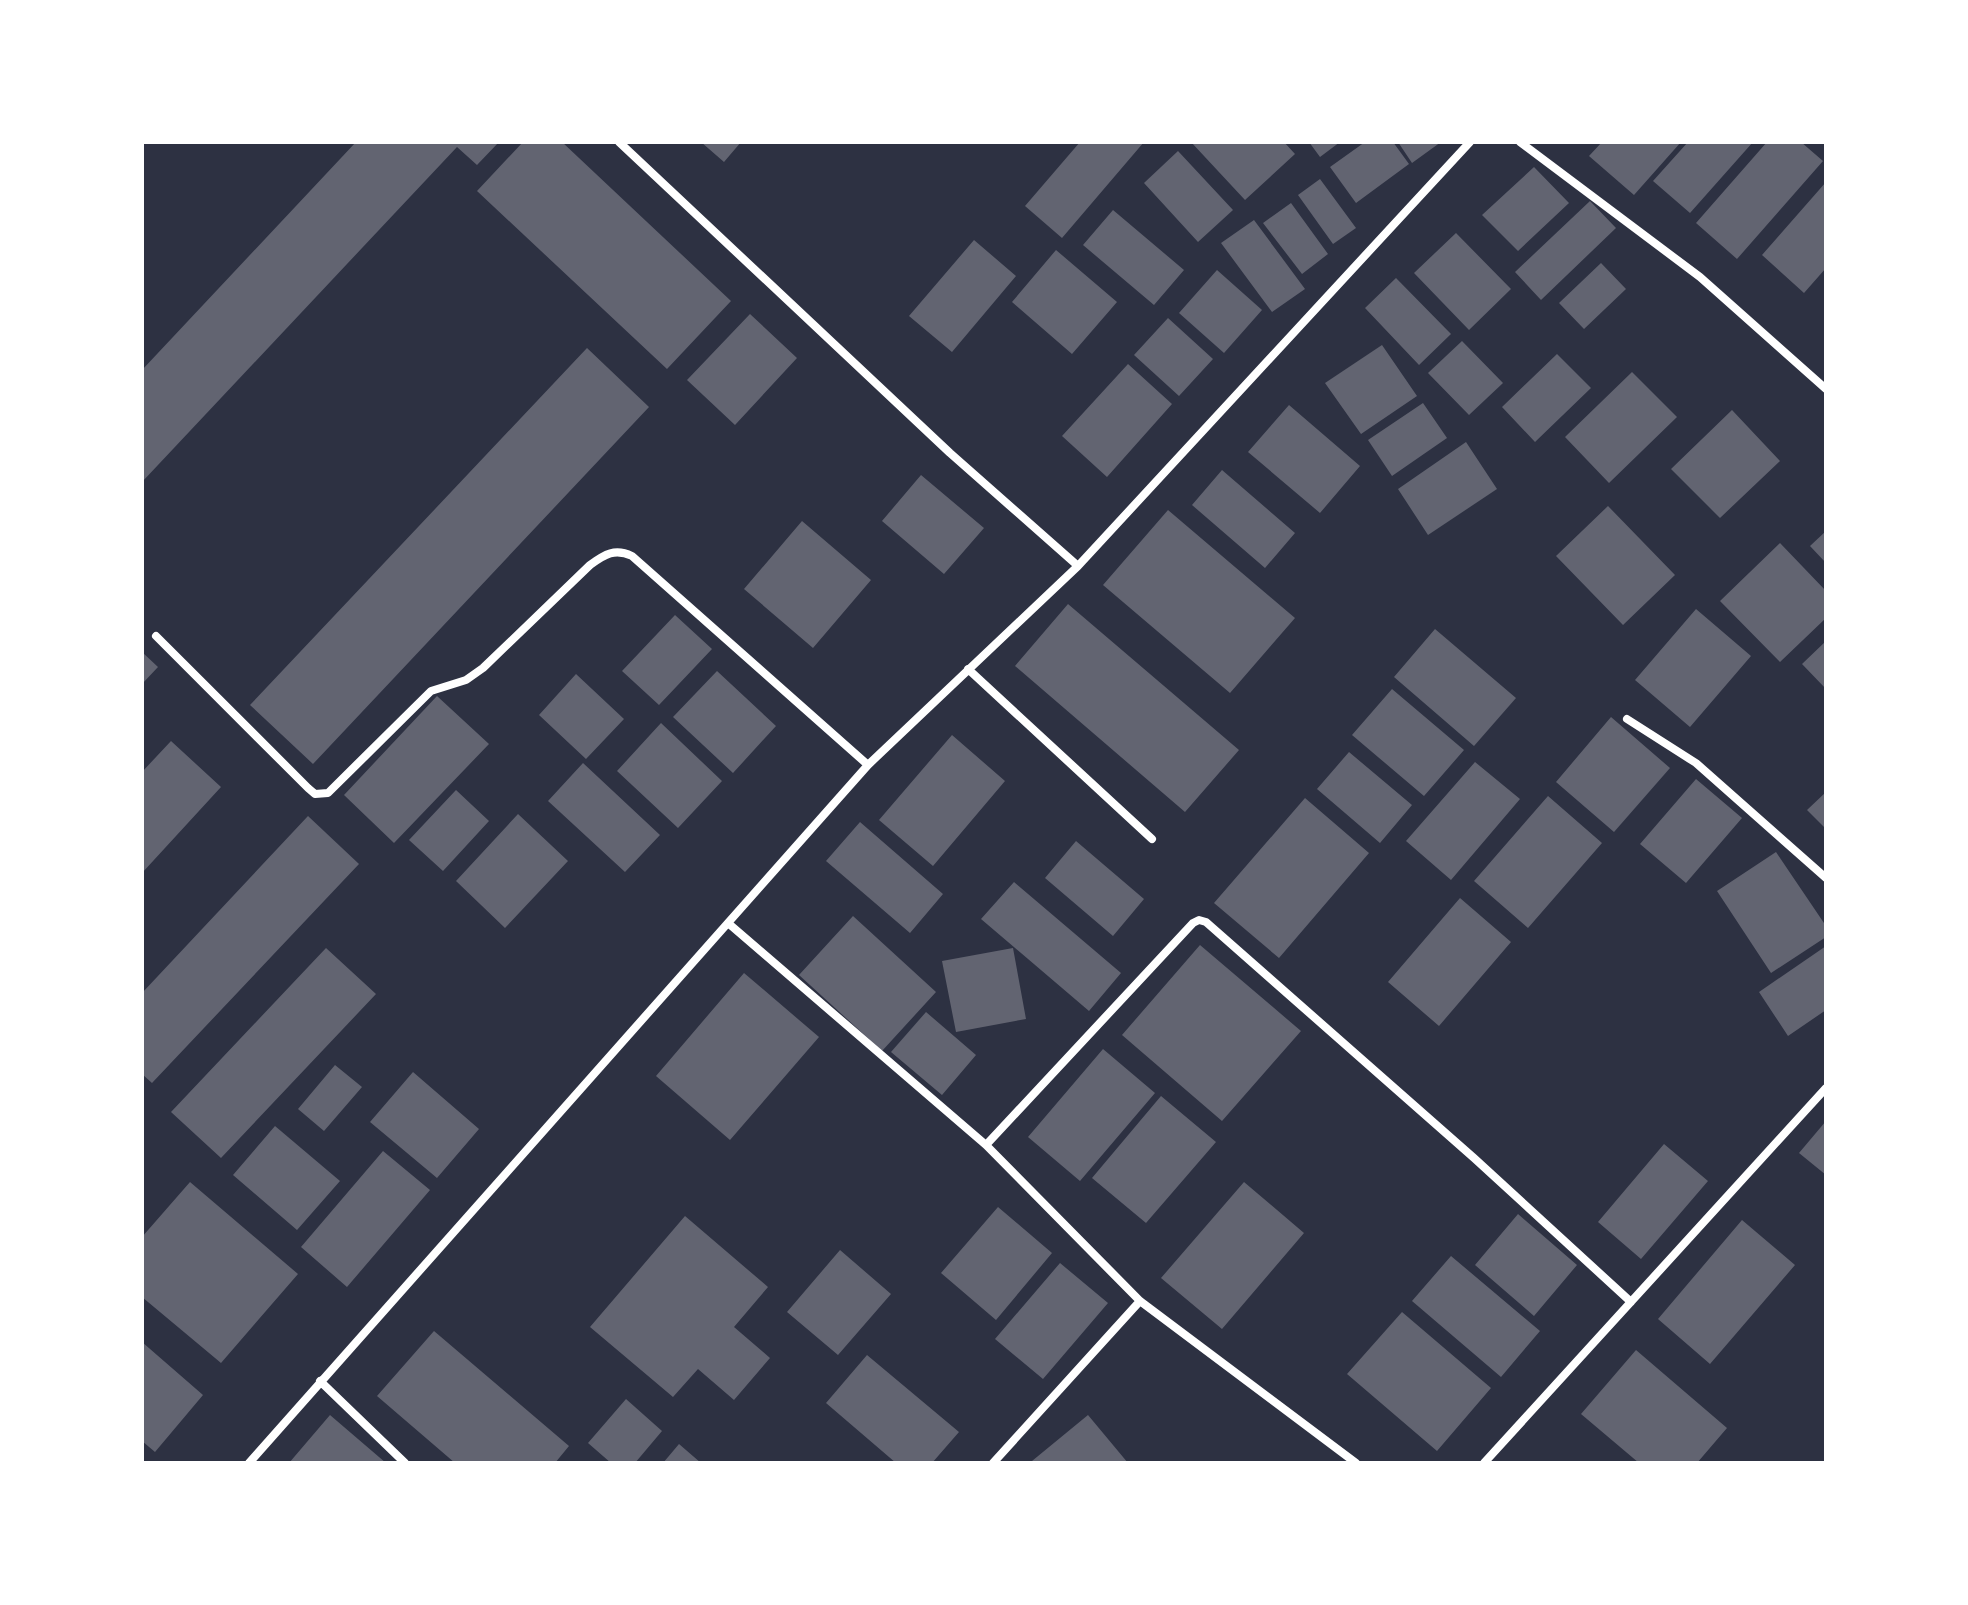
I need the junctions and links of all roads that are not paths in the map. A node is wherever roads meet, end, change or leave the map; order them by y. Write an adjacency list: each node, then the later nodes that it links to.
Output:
1 (619, 142): 5 (street)
2 (1470, 142): 5 (street)
3 (1520, 142): 4 (street)
4 (1826, 389)
5 (1078, 566): 7 (street)
6 (156, 636): 9 (street)
7 (968, 669): 9 (street); 10 (street)
8 (1627, 719): 11 (street)
9 (868, 765): 12 (street)
10 (1152, 839)
11 (1826, 878)
12 (728, 923): 14 (street); 17 (street)
13 (1826, 1088): 16 (street)
14 (986, 1145): 15 (street); 16 (street)
15 (1140, 1301): 20 (street); 21 (street)
16 (1631, 1302): 22 (street)
17 (320, 1381): 18 (street); 19 (street)
18 (249, 1463)
19 (405, 1463)
20 (993, 1463)
21 (1356, 1463)
22 (1484, 1463)

